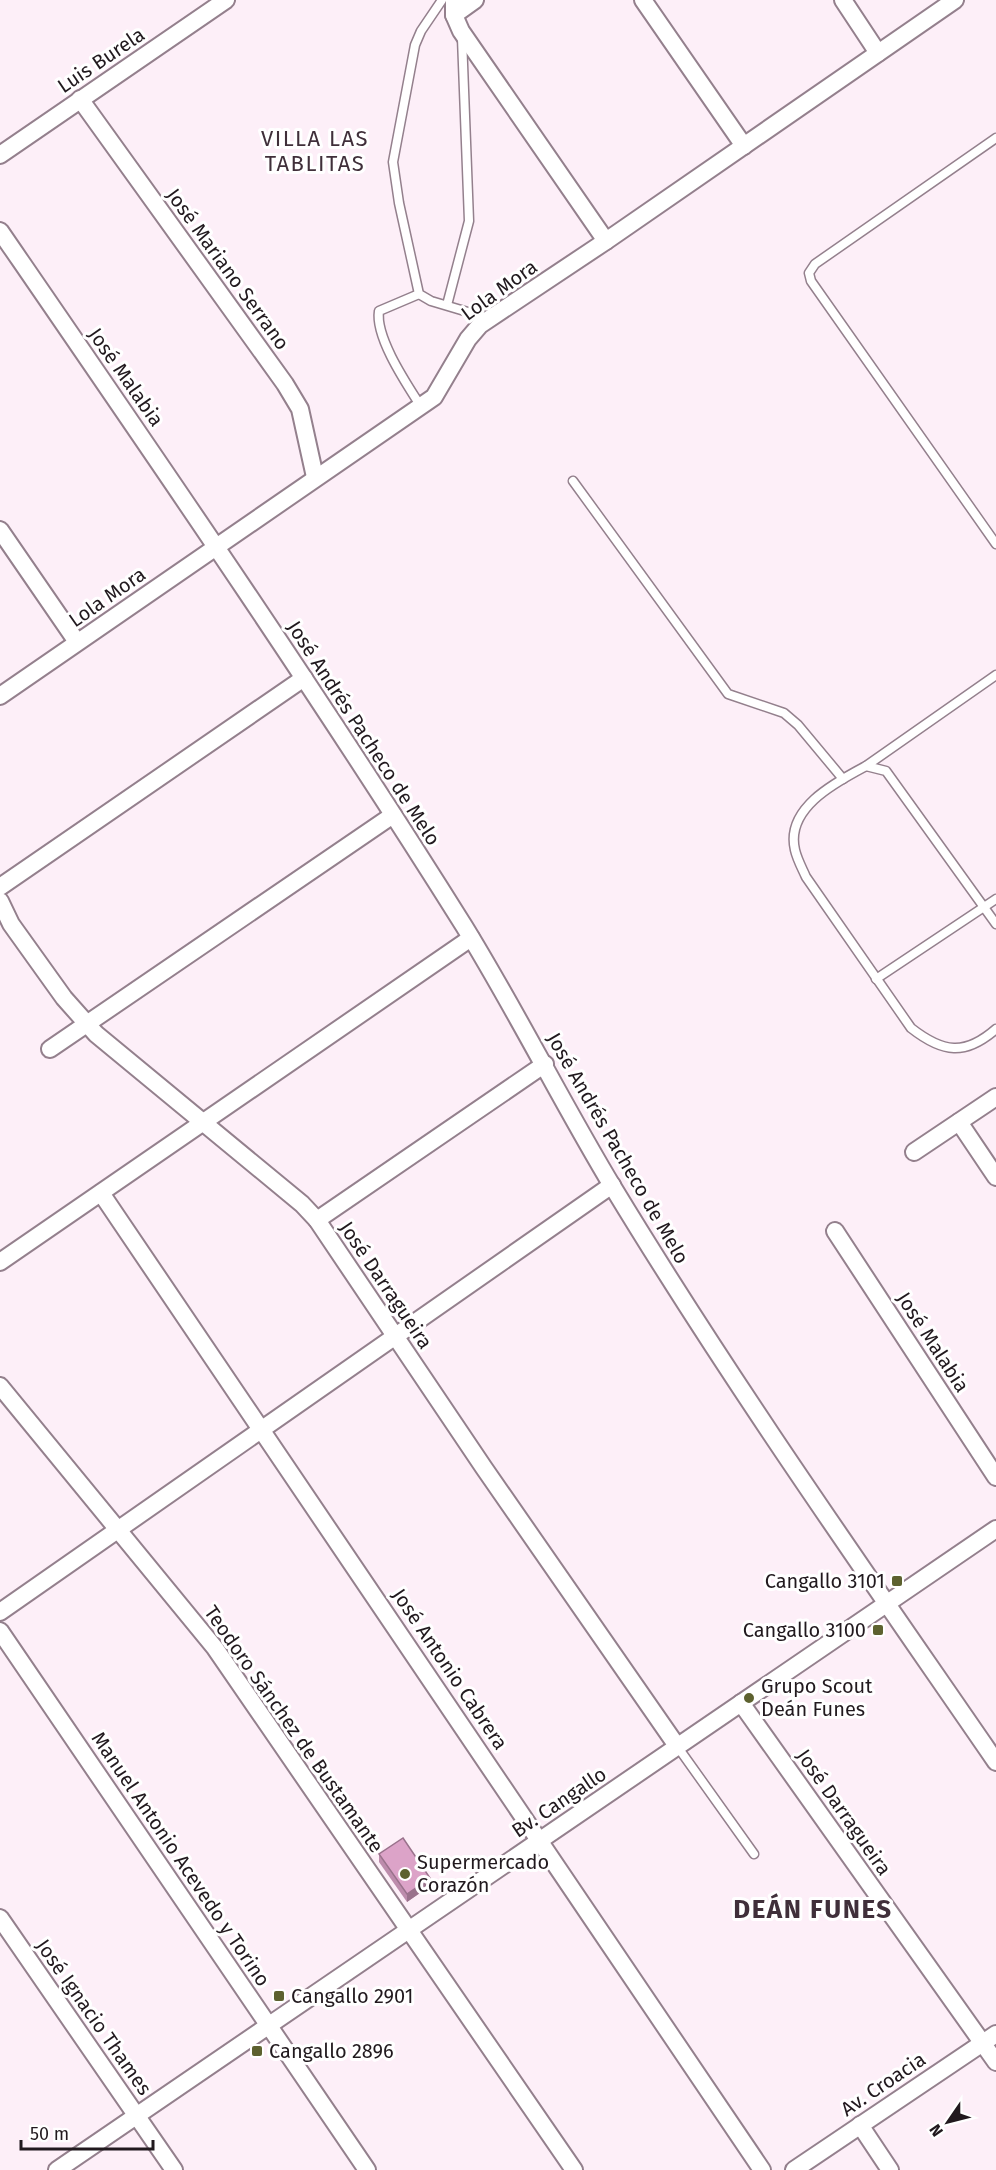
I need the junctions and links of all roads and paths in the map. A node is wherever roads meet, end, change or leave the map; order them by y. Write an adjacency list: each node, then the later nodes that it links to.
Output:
1 (226, 0): 10 (street, Luis Burela)
2 (442, 0): 16 (lane)
3 (475, 0): 7 (street)
4 (643, 0): 12 (street)
5 (843, 0): 9 (street)
6 (955, 0): 9 (street, Lola Mora)
7 (454, 7): 8 (street)
8 (461, 31): 15 (street); 17 (lane)
9 (878, 53): 12 (street, Lola Mora)
10 (80, 99): 13 (street, Luis Burela); 20 (street, José Mariano Serrano)
11 (996, 138): 23 (lane)
12 (744, 146): 15 (street, Lola Mora)
13 (0, 155)
14 (0, 231): 24 (street, José Malabia)
15 (606, 242): 18 (street, Lola Mora)
16 (419, 294): 17 (lane); 19 (lane)
17 (447, 305): 18 (lane)
18 (490, 319): 19 (street, Lola Mora)
19 (420, 405): 20 (street, Lola Mora)
20 (315, 477): 24 (street, Lola Mora)
21 (573, 481): 30 (lane)
22 (0, 530): 25 (street)
23 (996, 544)
24 (217, 546): 25 (street, Lola Mora); 27 (street, José Andrés Pacheco de Melo)
25 (77, 642): 28 (street, Lola Mora)
26 (996, 675): 29 (lane)
27 (304, 678): 31 (street, José Andrés Pacheco de Melo); 32 (street)
28 (0, 696)
29 (866, 766): 30 (lane); 35 (lane)
30 (843, 778): 38 (lane)
31 (393, 815): 37 (street, José Andrés Pacheco de Melo); 39 (street)
32 (0, 887)
33 (996, 899): 35 (lane)
34 (0, 901): 39 (street, José Darragueira)
35 (985, 907): 36 (lane); 38 (lane)
36 (996, 924)
37 (471, 938): 42 (street, José Andrés Pacheco de Melo); 45 (street)
38 (876, 979): 40 (lane)
39 (88, 1024): 41 (street); 45 (street, José Darragueira)
40 (996, 1029)
41 (50, 1049)
42 (545, 1064): 48 (street, José Andrés Pacheco de Melo); 50 (street)
43 (996, 1096): 44 (street)
44 (959, 1122): 46 (street); 47 (street)
45 (203, 1123): 49 (street); 50 (street, José Darragueira)
46 (914, 1152)
47 (996, 1177)
48 (612, 1185): 53 (street); 59 (street, José Andrés Pacheco de Melo)
49 (101, 1193): 52 (street); 55 (street, José Antonio Cabrera)
50 (317, 1220): 53 (street, José Darragueira)
51 (835, 1231): 56 (street, José Malabia)
52 (0, 1262)
53 (396, 1338): 55 (street); 63 (street, José Darragueira)
54 (0, 1386): 58 (street, Teodoro Sánchez de Bustamante)
55 (263, 1431): 58 (street); 65 (street, José Antonio Cabrera)
56 (996, 1477)
57 (996, 1529): 59 (street, Bv. Cangallo)
58 (119, 1530): 60 (street); 68 (street, Teodoro Sánchez de Bustamante)
59 (887, 1604): 62 (street, Bv. Cangallo); 64 (street, José Andrés Pacheco de Melo)
60 (0, 1612)
61 (0, 1631): 69 (street, Manuel Antonio Acevedo y Torino)
62 (741, 1703): 63 (street, Bv. Cangallo); 70 (street, José Darragueira)
63 (677, 1746): 65 (street, Bv. Cangallo); 66 (lane)
64 (996, 1762)
65 (541, 1840): 68 (street, Bv. Cangallo); 78 (street, José Antonio Cabrera)
66 (754, 1854)
67 (0, 1918): 72 (street, José Ignacio Thames)
68 (409, 1929): 69 (street, Bv. Cangallo); 77 (street, Teodoro Sánchez de Bustamante)
69 (269, 2024): 72 (street, Bv. Cangallo); 76 (street, Manuel Antonio Acevedo y Torino)
70 (989, 2038): 71 (street, José Darragueira); 73 (street, Av. Croacia)
71 (996, 2062)
72 (137, 2115): 74 (street, Bv. Cangallo); 75 (street, José Ignacio Thames)
73 (860, 2126): 79 (street, Av. Croacia); 80 (street)
74 (57, 2170)
75 (174, 2170)
76 (367, 2170)
77 (574, 2170)
78 (762, 2170)
79 (794, 2170)
80 (890, 2170)

